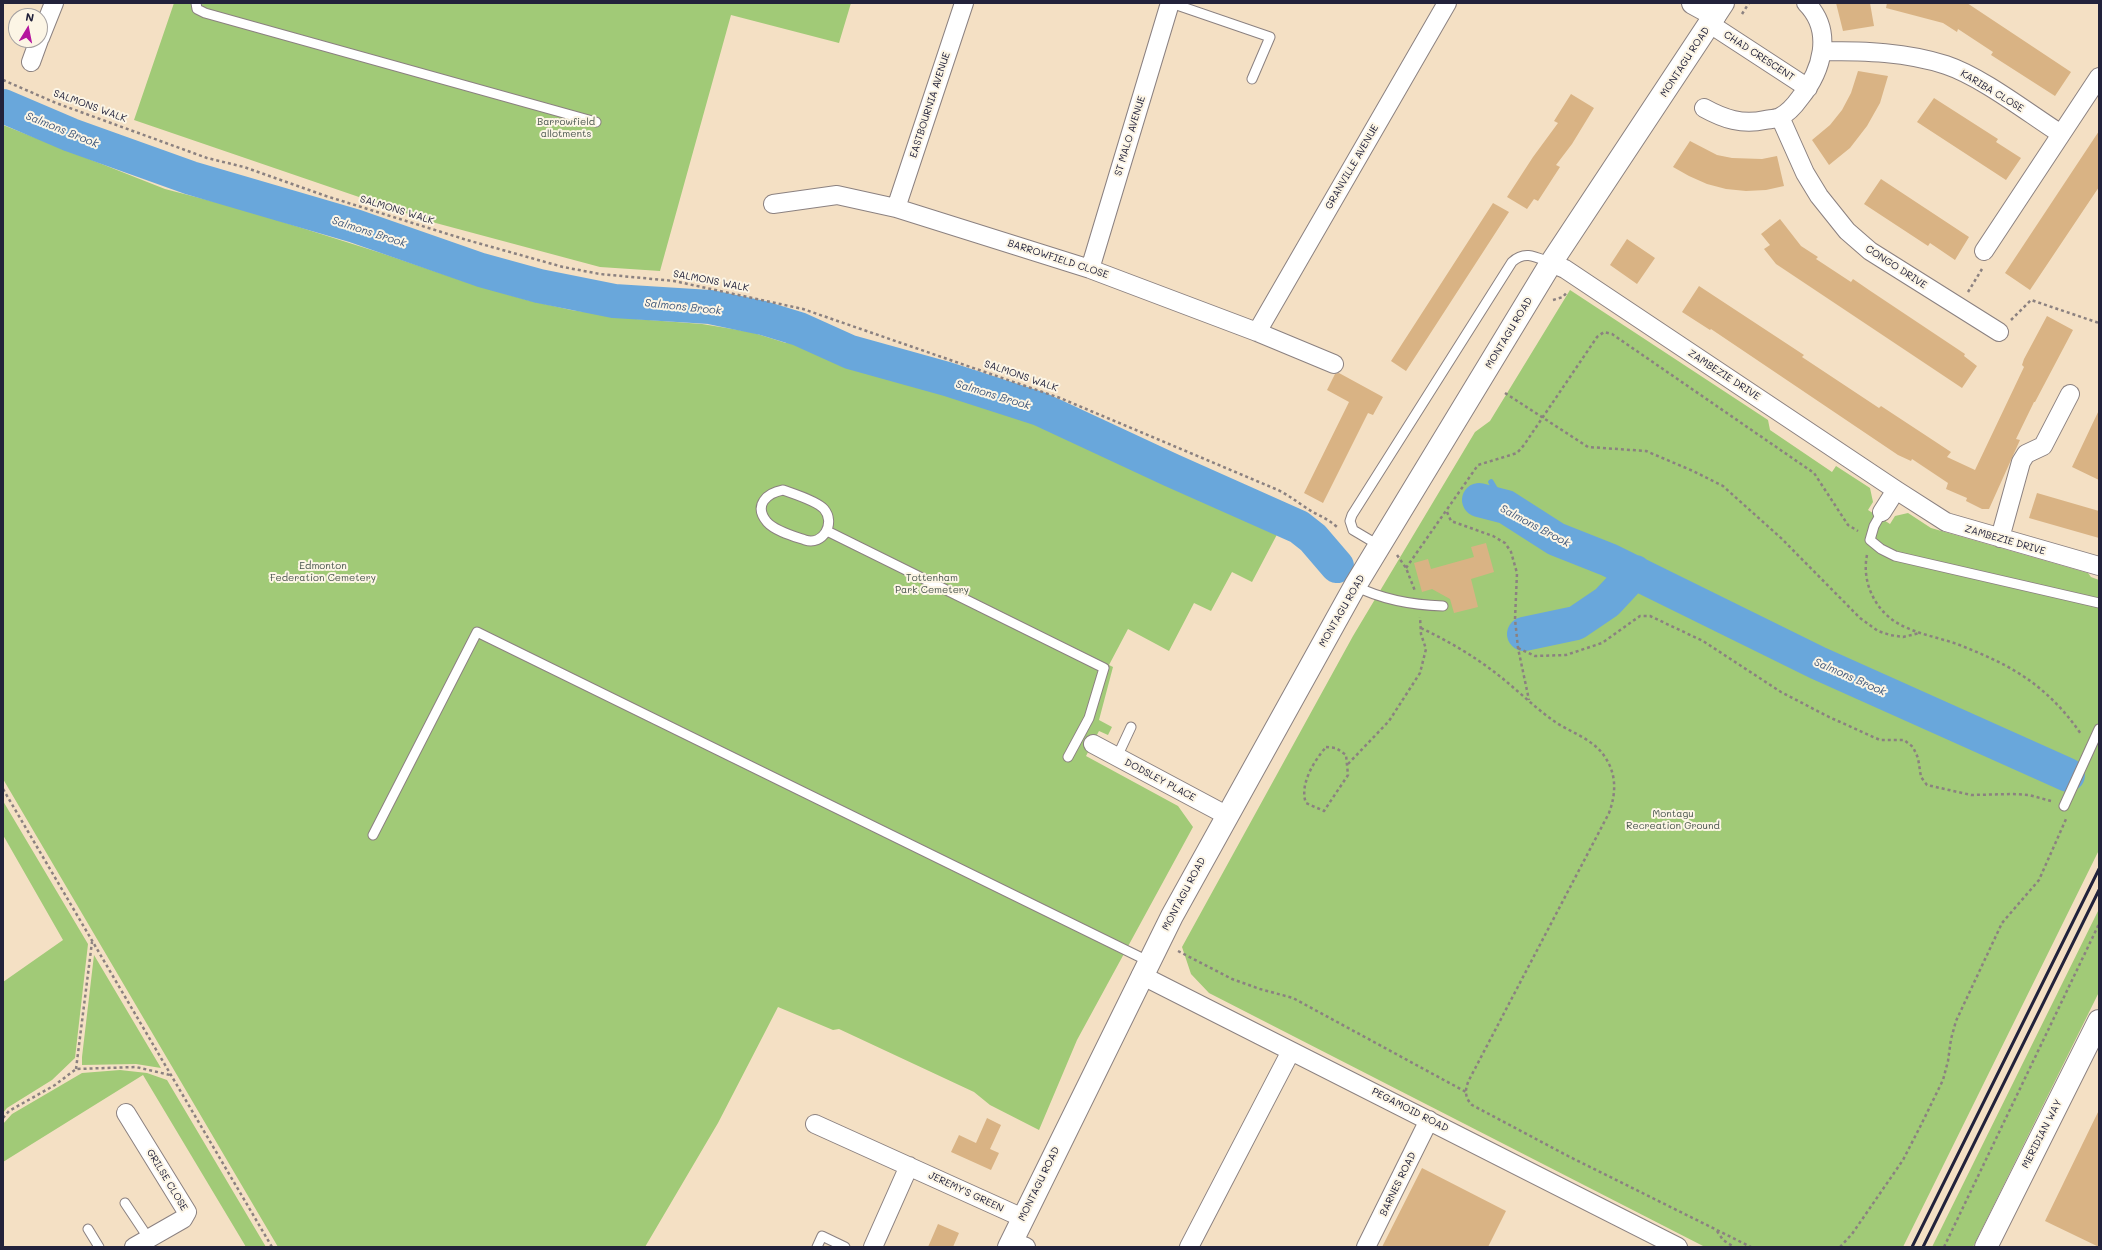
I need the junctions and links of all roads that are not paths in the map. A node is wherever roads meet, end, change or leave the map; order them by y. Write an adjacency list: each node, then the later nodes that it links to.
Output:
1 (54, 3): 9 (street)
2 (196, 3): 18 (lane)
3 (964, 3): 21 (street, EASTBOURNIA AVENUE)
4 (1171, 3): 14 (lane); 24 (street, ST MALO AVENUE)
5 (1447, 3): 25 (street, GRANVILLE AVENUE)
6 (1693, 3): 8 (main road)
7 (1806, 3): 11 (street)
8 (1716, 14): 15 (street, CHAD CRESCENT); 23 (main road, MONTAGU ROAD)
9 (48, 18)
10 (36, 48): 12 (street)
11 (1823, 51): 15 (street); 19 (street, KARIBA CLOSE)
12 (31, 62)
13 (2099, 77): 19 (street)
14 (1252, 79)
15 (1808, 88): 17 (street)
16 (1704, 108): 17 (street)
17 (1780, 117): 26 (street, CONGO DRIVE)
18 (596, 122)
19 (2061, 134): 22 (street)
20 (773, 204): 21 (street, BARROWFIELD CLOSE)
21 (896, 208): 24 (street, BARROWFIELD CLOSE)
22 (1984, 251)
23 (1551, 263): 29 (street, ZAMBEZIE DRIVE); 33 (main road, MONTAGU ROAD); 33 (lane)
24 (1090, 269): 25 (street, BARROWFIELD CLOSE)
25 (1256, 332): 27 (street, BARROWFIELD CLOSE)
26 (1999, 332)
27 (1334, 364)
28 (2070, 394): 32 (street)
29 (1896, 490): 30 (street); 32 (street, ZAMBEZIE DRIVE)
30 (1882, 512): 36 (lane)
31 (827, 531): 31 (lane); 40 (lane)
32 (2000, 538): 34 (street, ZAMBEZIE DRIVE)
33 (1388, 550): 35 (main road, MONTAGU ROAD)
34 (2099, 566)
35 (1355, 586): 37 (lane); 44 (main road, MONTAGU ROAD)
36 (2099, 603)
37 (1443, 606)
38 (1131, 727): 42 (lane)
39 (2099, 729): 43 (lane)
40 (1086, 740): 41 (lane); 42 (street, DODSLEY PLACE)
41 (1068, 756)
42 (1117, 757): 44 (street, DODSLEY PLACE)
43 (2064, 806)
44 (1226, 815): 46 (main road, MONTAGU ROAD)
45 (373, 835): 46 (lane)
46 (1145, 968): 48 (street, PEGAMOID ROAD); 54 (main road, MONTAGU ROAD)
47 (2099, 1021): 65 (main road, MERIDIAN WAY)
48 (1291, 1051): 50 (street, PEGAMOID ROAD); 62 (street)
49 (126, 1113): 56 (street, GRILSE CLOSE)
50 (1429, 1120): 63 (street, BARNES ROAD); 64 (street, PEGAMOID ROAD)
51 (816, 1124): 52 (street, JEREMY'S GREEN)
52 (909, 1166): 54 (street, JEREMY'S GREEN); 61 (street)
53 (125, 1203): 56 (lane)
54 (1023, 1218): 57 (main road, MONTAGU ROAD)
55 (88, 1229): 58 (lane)
56 (142, 1243)
57 (1015, 1245)
58 (99, 1247)
59 (816, 1247): 60 (lane)
60 (845, 1247)
61 (873, 1247)
62 (1189, 1247)
63 (1366, 1247)
64 (1678, 1247)
65 (1986, 1247)

